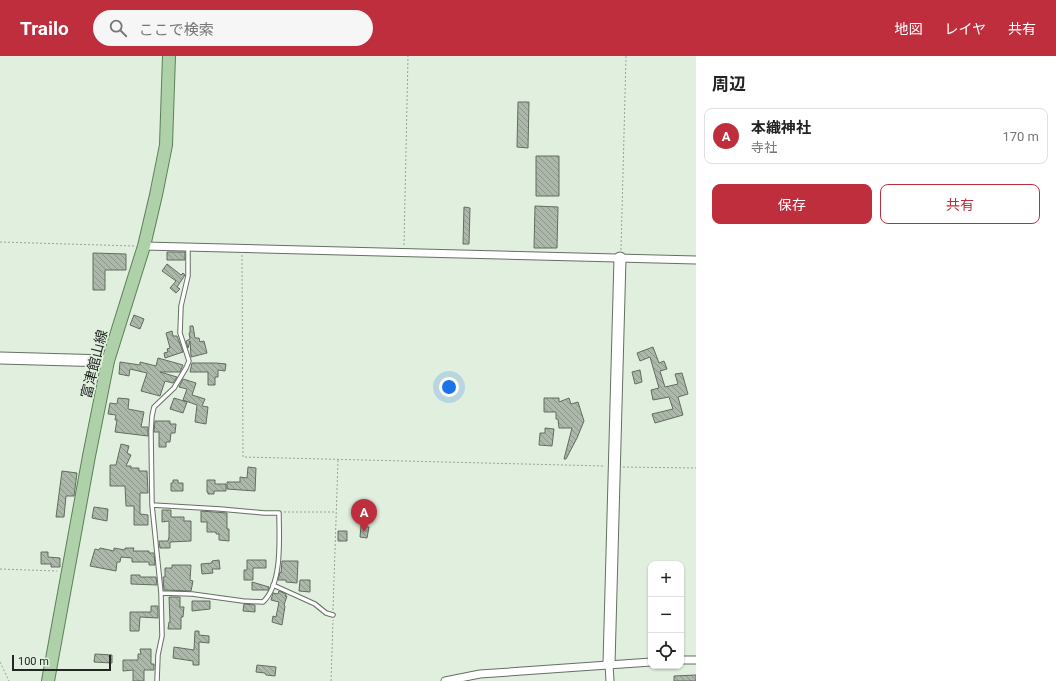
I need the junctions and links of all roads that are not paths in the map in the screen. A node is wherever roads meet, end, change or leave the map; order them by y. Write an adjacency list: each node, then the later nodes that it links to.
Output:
1 (169, 56): 2 (main road, 富津館山線)
2 (144, 246): 3 (street); 7 (main road, 富津館山線)
3 (188, 247): 4 (street); 8 (lane)
4 (620, 258): 5 (street); 15 (street)
5 (696, 260)
6 (0, 358): 7 (street)
7 (108, 361): 16 (main road, 富津館山線)
8 (152, 505): 9 (lane); 10 (lane)
9 (273, 585): 10 (lane); 11 (lane)
10 (161, 593): 17 (lane)
11 (333, 615)
12 (684, 660): 13 (street)
13 (696, 660)
14 (648, 662): 15 (street)
15 (609, 664): 18 (street); 19 (street)
16 (48, 681)
17 (157, 681)
18 (445, 681)
19 (610, 681)

